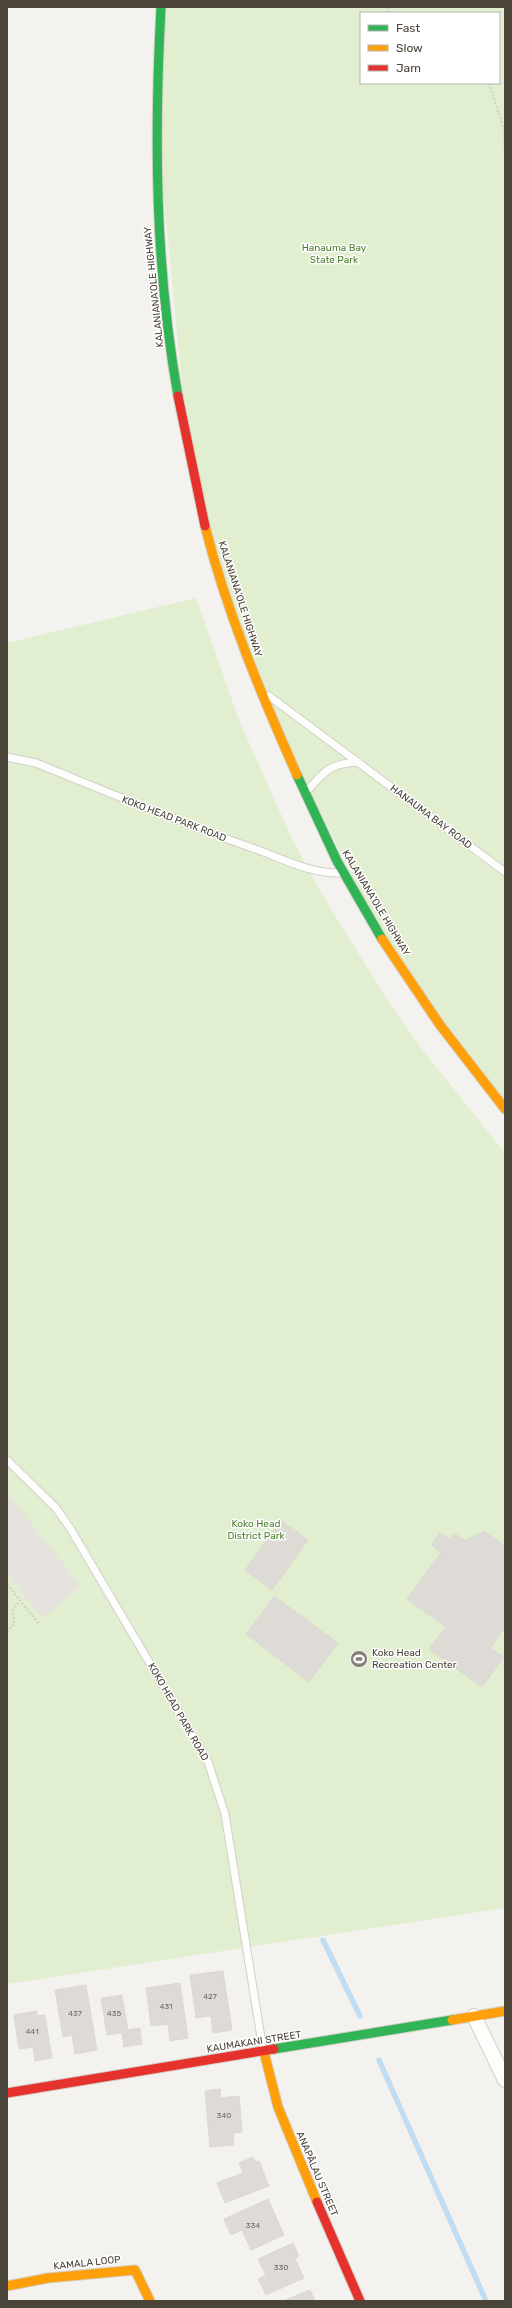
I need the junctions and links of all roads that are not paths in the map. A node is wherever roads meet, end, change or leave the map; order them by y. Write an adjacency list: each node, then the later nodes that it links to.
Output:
1 (161, 7): 2 (main road, KALANIANA’OLE HIGHWAY)
2 (258, 688): 4 (lane, HANAUMA BAY ROAD); 5 (main road, KALANIANA’OLE HIGHWAY)
3 (7, 757): 7 (lane, KOKO HEAD PARK ROAD)
4 (358, 762): 5 (lane); 6 (lane, HANAUMA BAY ROAD)
5 (305, 793): 7 (main road, KALANIANA’OLE HIGHWAY)
6 (505, 872)
7 (343, 873): 8 (main road, KALANIANA’OLE HIGHWAY)
8 (505, 1109)
9 (7, 1460): 12 (lane, KOKO HEAD PARK ROAD)
10 (505, 2011): 11 (main road, KAUMAKANI STREET)
11 (474, 2016): 12 (main road, KAUMAKANI STREET); 13 (street)
12 (264, 2052): 14 (main road, KAUMAKANI STREET); 17 (main road, ANAPĀLAU STREET)
13 (505, 2080)
14 (7, 2093)
15 (7, 2286): 16 (main road, KAMALA LOOP)
16 (150, 2301)
17 (360, 2301)

